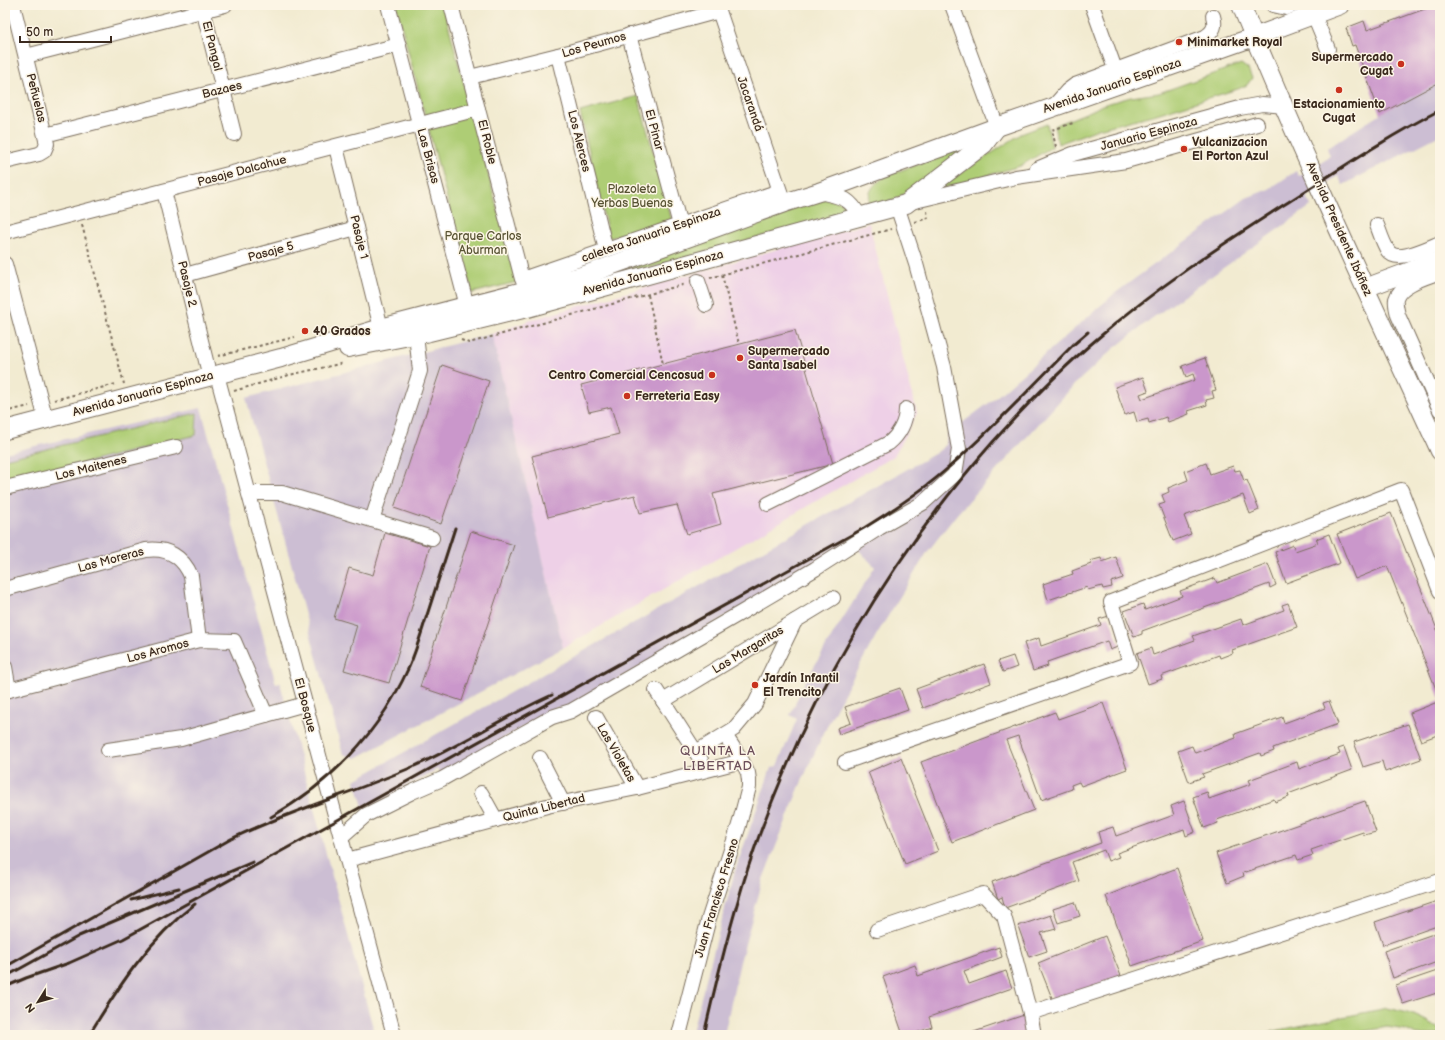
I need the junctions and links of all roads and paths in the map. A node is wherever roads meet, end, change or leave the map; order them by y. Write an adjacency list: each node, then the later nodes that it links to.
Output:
1 (13, 5): 20 (street, Peñuelas)
2 (225, 5): 11 (street)
3 (388, 5): 17 (street, Las Brisas)
4 (451, 5): 22 (street, El Roble)
5 (952, 5): 30 (street)
6 (1092, 5): 21 (street)
7 (1241, 5): 16 (main road, Avenida Presidente Ibáñez)
8 (1273, 5): 9 (street)
9 (1293, 5)
10 (1340, 5): 13 (main road, Avenida Januario Espinoza)
11 (203, 8): 20 (street); 23 (street, El Pangal)
12 (718, 8): 15 (street, Los Peumos); 39 (street, Jacarandá)
13 (1314, 15): 16 (main road, Avenida Januario Espinoza); 18 (street)
14 (1213, 16): 21 (street)
15 (629, 35): 19 (street, Los Peumos); 43 (street, El Pinar)
16 (1254, 37): 24 (main road, Avenida Presidente Ibáñez); 25 (main road, Avenida Januario Espinoza)
17 (399, 45): 23 (street, Bazaes); 29 (street, Las Brisas)
18 (1328, 49)
19 (558, 55): 22 (street, Los Peumos); 48 (street, Los Alerces)
20 (26, 56): 32 (street, Peñuelas)
21 (1115, 69): 25 (street)
22 (470, 77): 26 (street, El Roble)
23 (223, 90): 31 (street, El Pangal); 32 (street, Bazaes)
24 (1285, 106): 36 (street, Januario Espinoza); 57 (main road, Avenida Presidente Ibáñez)
25 (1053, 107): 30 (main road, Avenida Januario Espinoza)
26 (478, 109): 29 (street, Pasaje Dalcahue); 54 (street, El Roble)
27 (1072, 123): 34 (path)
28 (1257, 124): 36 (street, Januario Espinoza)
29 (420, 125): 33 (street, Pasaje Dalcahue); 61 (street, Las Brisas)
30 (997, 126): 38 (main road, Avenida Januario Espinoza); 40 (main road, Avenida Januario Espinoza)
31 (234, 134)
32 (45, 135): 35 (street, Peñuelas)
33 (336, 147): 37 (street, Pasaje Dalcahue); 45 (street, Pasaje 1)
34 (1056, 150)
35 (5, 162)
36 (1016, 177): 40 (street, Januario Espinoza)
37 (164, 191): 41 (street, Pasaje Dalcahue); 52 (street, Pasaje 2)
38 (819, 192): 39 (main road, Avenida Januario Espinoza); 42 (street)
39 (782, 197): 43 (street, caletera Januario Espinoza); 56 (main road, Avenida Januario Espinoza)
40 (902, 205): 42 (main road, Avenida Januario Espinoza); 104 (street)
41 (79, 213): 46 (street, Pasaje Dalcahue); 70 (path)
42 (860, 217): 59 (main road, Avenida Januario Espinoza)
43 (680, 225): 48 (street, caletera Januario Espinoza)
44 (1377, 225): 47 (street)
45 (356, 228): 52 (street, Pasaje 5); 62 (street, Pasaje 1)
46 (5, 232)
47 (1440, 243)
48 (606, 250): 54 (street, caletera Januario Espinoza)
49 (1440, 260): 57 (main road)
50 (5, 264): 73 (street)
51 (1440, 272): 72 (street)
52 (185, 275): 68 (street, Pasaje 2)
53 (722, 275): 64 (path)
54 (522, 280)
55 (698, 281): 60 (street)
56 (562, 282): 59 (street); 61 (main road, Avenida Januario Espinoza)
57 (1365, 288): 77 (main road, Avenida Presidente Ibáñez)
58 (648, 295): 67 (path)
59 (539, 304): 63 (main road, Avenida Januario Espinoza)
60 (706, 305)
61 (467, 306): 62 (main road, Avenida Januario Espinoza)
62 (381, 328): 65 (main road, Avenida Januario Espinoza)
63 (416, 335): 65 (main road, Avenida Januario Espinoza); 81 (street)
64 (739, 344)
65 (281, 358): 68 (main road, Avenida Januario Espinoza)
66 (346, 362): 68 (path)
67 (663, 364)
68 (216, 375): 70 (main road, Avenida Januario Espinoza); 79 (street, El Bosque)
69 (116, 384): 73 (path)
70 (128, 398): 73 (main road, Avenida Januario Espinoza)
71 (906, 409): 80 (street)
72 (1440, 410)
73 (43, 411): 74 (path); 75 (main road, Avenida Januario Espinoza)
74 (5, 412)
75 (5, 430)
76 (176, 447): 78 (street, Los Maitenes)
77 (1440, 451)
78 (5, 488)
79 (248, 493): 81 (street); 90 (street, El Bosque)
80 (768, 504)
81 (372, 520): 82 (street)
82 (432, 538)
83 (5, 589): 87 (street, Las Moreras)
84 (1440, 590): 98 (street)
85 (833, 598): 86 (street, Las Margaritas)
86 (795, 621): 93 (street); 95 (street, Las Margaritas)
87 (199, 640): 89 (street, Los Aromos); 91 (street, Los Aromos)
88 (5, 667): 89 (street)
89 (7, 690)
90 (305, 704): 91 (street); 104 (street, El Bosque)
91 (266, 715): 94 (street)
92 (596, 717): 100 (street, Las Violetas)
93 (725, 735): 95 (street); 97 (street, Juan Francisco Fresno)
94 (108, 750)
95 (696, 752): 99 (street)
96 (540, 758): 102 (street)
97 (742, 761): 99 (street, Quinta Libertad); 110 (street, Juan Francisco Fresno)
98 (845, 762)
99 (707, 770): 100 (street, Quinta Libertad)
100 (637, 788): 102 (street, Quinta Libertad)
101 (481, 793): 103 (street)
102 (563, 803): 103 (street, Quinta Libertad)
103 (496, 820): 105 (street, Quinta Libertad)
104 (341, 837): 105 (street, El Bosque)
105 (347, 860): 109 (street, El Bosque)
106 (1440, 881): 108 (street)
107 (877, 930): 108 (street)
108 (1030, 1013): 111 (street)
109 (394, 1035)
110 (679, 1035)
111 (1034, 1035)

